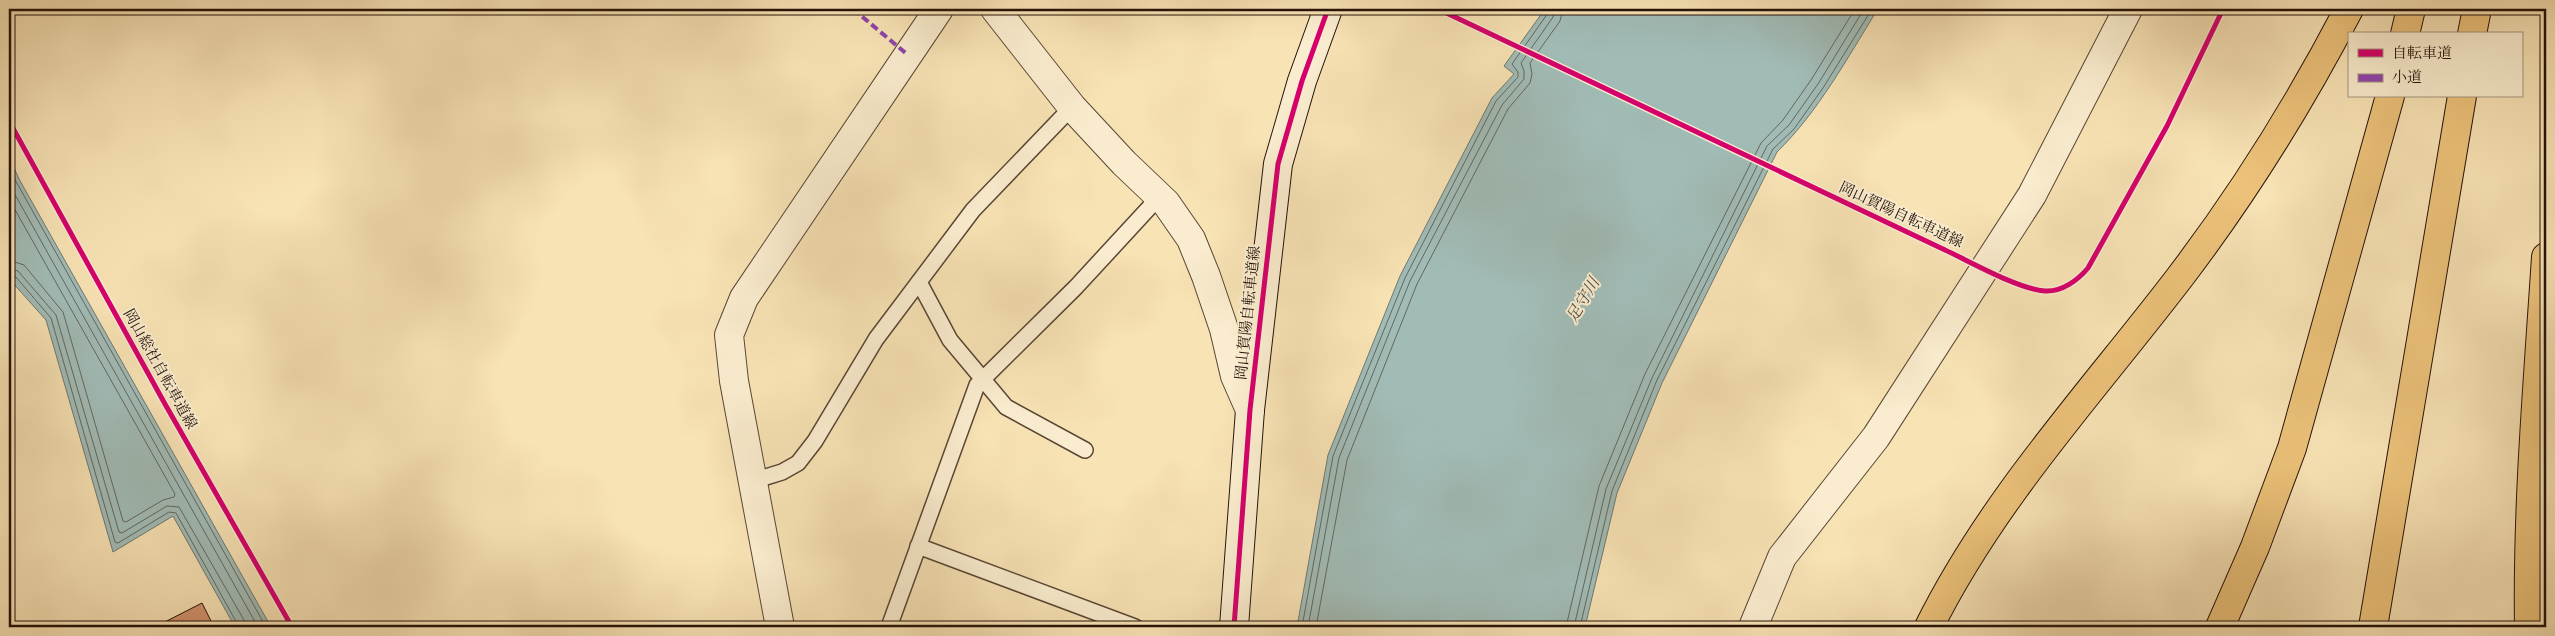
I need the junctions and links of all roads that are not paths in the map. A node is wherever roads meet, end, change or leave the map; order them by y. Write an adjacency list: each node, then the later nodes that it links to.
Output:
1 (939, 9): 19 (street)
2 (995, 9): 12 (street)
3 (1328, 9): 17 (street, 岡山賀陽自転車道線)
4 (2128, 9): 25 (street)
5 (2349, 9): 26 (highway)
6 (2412, 9): 8 (highway)
7 (2477, 9): 9 (highway)
8 (2406, 32)
9 (2472, 32)
10 (2389, 98): 27 (highway)
11 (2462, 98): 28 (highway)
12 (1072, 107): 13 (street); 15 (lane)
13 (1160, 197): 16 (lane); 17 (street)
14 (2546, 258): 29 (highway)
15 (918, 282): 16 (lane); 19 (lane)
16 (982, 380): 18 (lane); 20 (lane)
17 (1250, 410): 24 (street, 岡山賀陽自転車道線)
18 (1085, 450)
19 (753, 482): 21 (street)
20 (918, 546): 22 (lane); 23 (lane)
21 (780, 627)
22 (888, 627)
23 (1135, 627)
24 (1234, 627)
25 (1753, 627)
26 (1929, 627)
27 (2220, 627)
28 (2373, 627)
29 (2529, 627)

